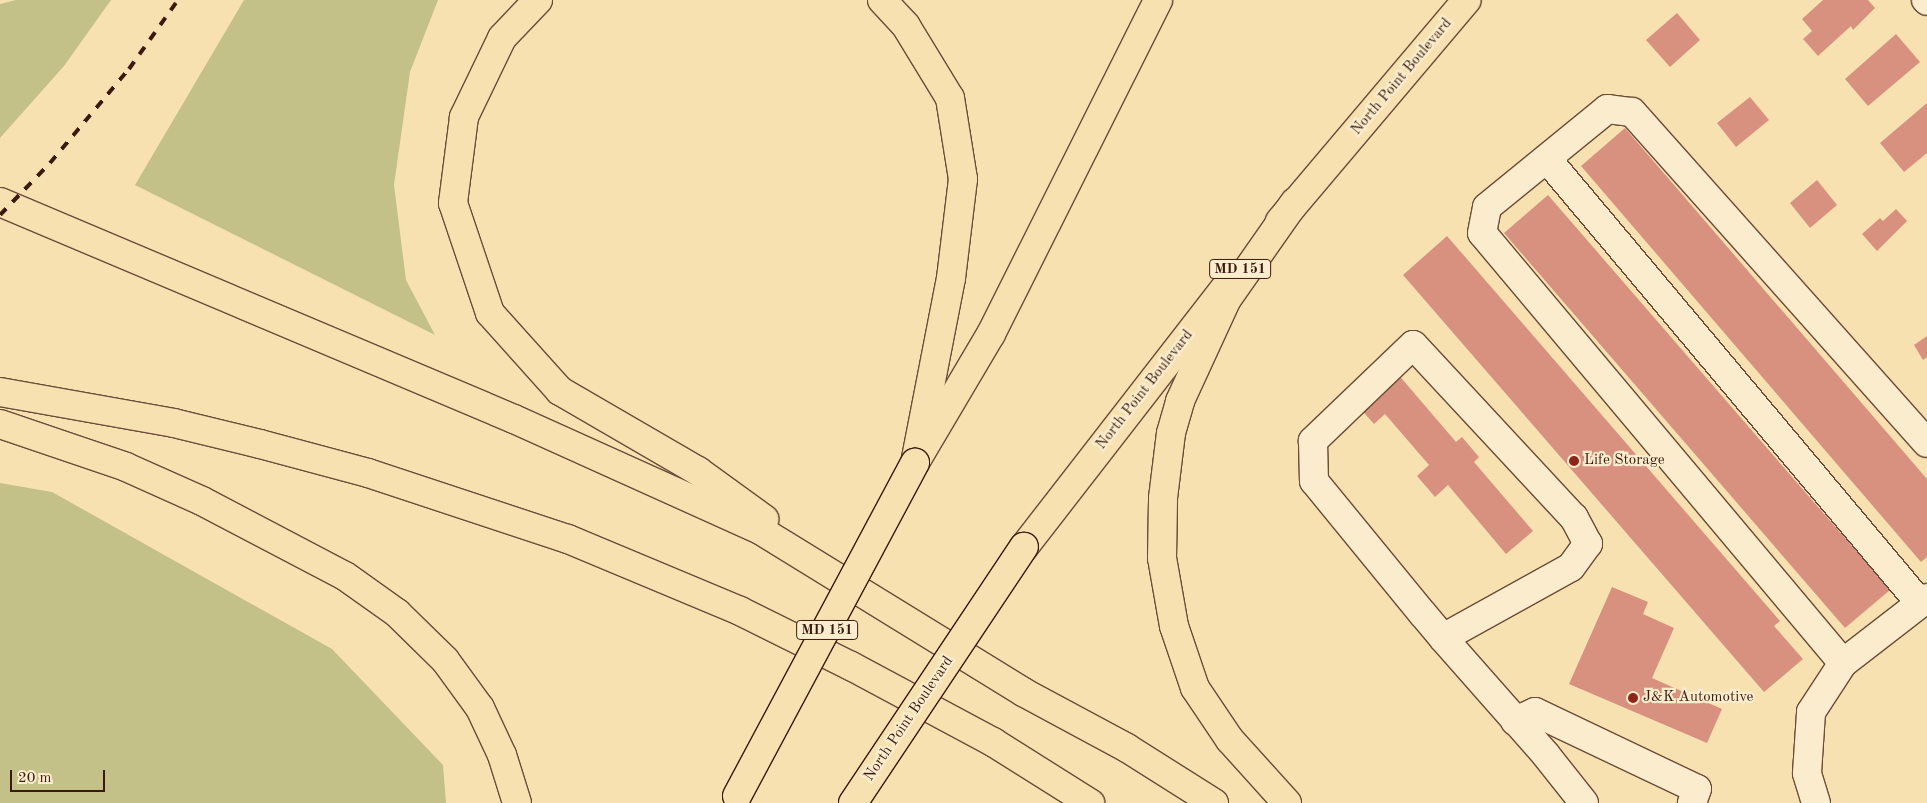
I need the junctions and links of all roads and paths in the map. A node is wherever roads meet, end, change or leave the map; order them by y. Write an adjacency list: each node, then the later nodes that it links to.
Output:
1 (538, 0): 12 (main road)
2 (882, 0): 11 (main road)
3 (1158, 0): 11 (main road, MD 151)
4 (1467, 0): 7 (main road, North Point Boulevard / MD 151)
5 (1547, 159): 10 (lane); 13 (lane); 15 (lane)
6 (0, 202): 12 (main road)
7 (1296, 202): 19 (main road, North Point Boulevard / MD 151, bridge); 22 (main road)
8 (0, 392): 20 (main road)
9 (0, 424): 18 (main road)
10 (1927, 443)
11 (915, 463): 17 (main road, MD 151, bridge)
12 (849, 583): 21 (main road)
13 (1923, 601): 15 (lane)
14 (1443, 638): 14 (lane); 16 (lane)
15 (1843, 663): 25 (lane)
16 (1515, 721): 23 (lane); 24 (lane)
17 (735, 800)
18 (517, 803)
19 (853, 803)
20 (1090, 803)
21 (1214, 803)
22 (1287, 803)
23 (1584, 803)
24 (1692, 803)
25 (1816, 803)

